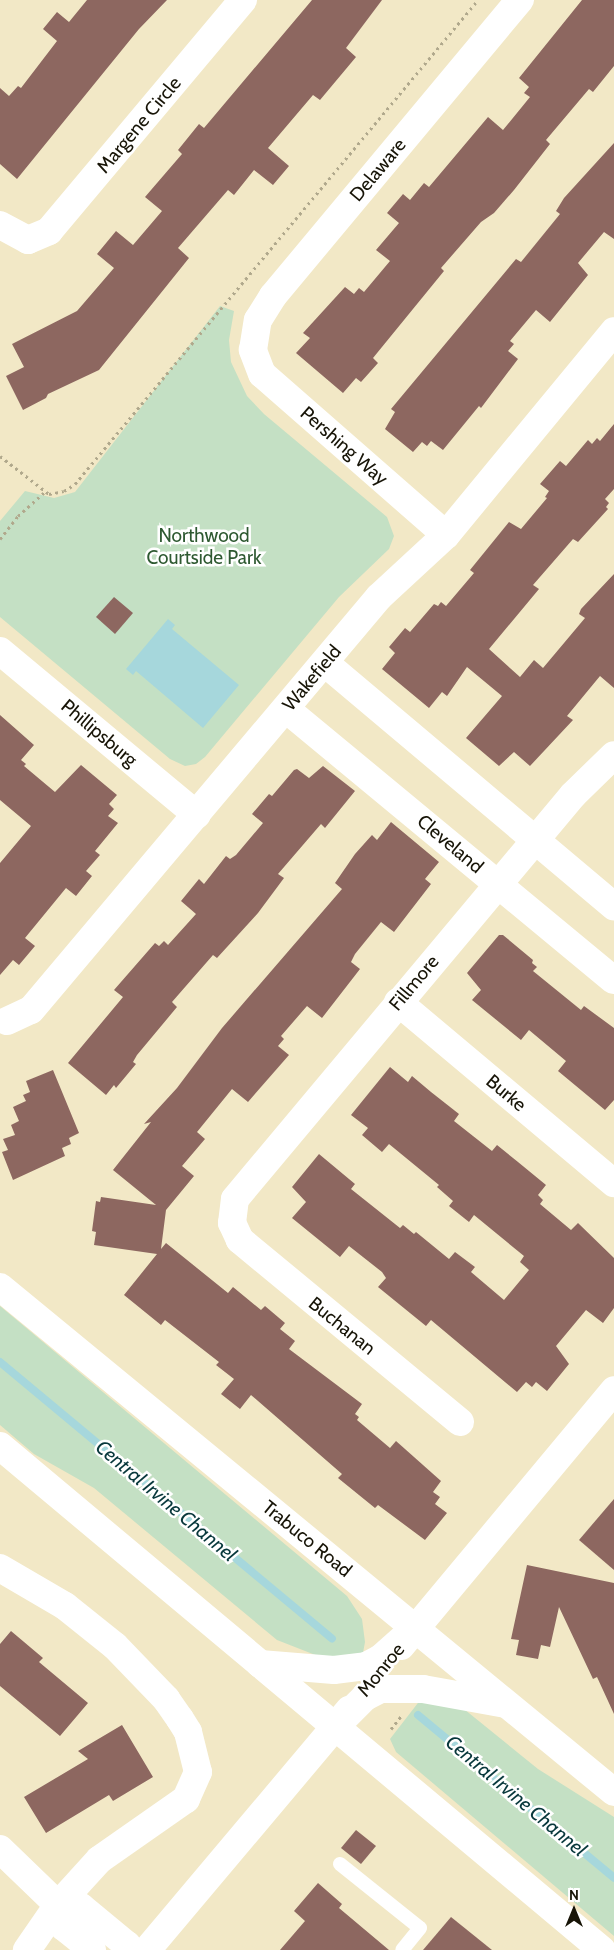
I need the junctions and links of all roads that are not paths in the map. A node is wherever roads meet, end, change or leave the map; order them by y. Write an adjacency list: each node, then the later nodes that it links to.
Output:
1 (243, 0): 3 (street, Margene Circle)
2 (520, 0): 5 (street, Delaware)
3 (0, 224)
4 (614, 331): 6 (street, Wakefield)
5 (253, 350): 6 (street, Pershing Way)
6 (446, 534): 8 (street, Wakefield)
7 (0, 651): 11 (street, Phillipsburg)
8 (325, 663): 9 (street, Wakefield); 12 (street)
9 (286, 709): 11 (street, Wakefield); 13 (street, Cleveland)
10 (614, 755): 12 (street, Fillmore)
11 (197, 815): 17 (street, Wakefield)
12 (535, 840): 13 (street, Fillmore); 14 (street)
13 (498, 884): 15 (street, Cleveland); 16 (street, Fillmore)
14 (614, 906)
15 (614, 980)
16 (398, 1002): 18 (street, Burke); 19 (street, Fillmore)
17 (3, 1020)
18 (614, 1183)
19 (232, 1222): 22 (street, Buchanan)
20 (0, 1287): 25 (street, Trabuco Road)
21 (614, 1390): 25 (street, Monroe)
22 (460, 1422)
23 (0, 1446): 26 (street)
24 (0, 1568): 32 (street)
25 (416, 1627): 26 (street); 27 (street, Trabuco Road); 28 (street, Monroe)
26 (260, 1664): 28 (street)
27 (510, 1705): 28 (street); 29 (street, Trabuco Road)
28 (334, 1728): 36 (street, Monroe); 38 (street)
29 (614, 1792)
30 (0, 1849): 32 (street)
31 (340, 1864): 37 (lane)
32 (58, 1905): 33 (street); 34 (street); 35 (street)
33 (27, 1950)
34 (92, 1950)
35 (129, 1950)
36 (147, 1950)
37 (402, 1950)
38 (602, 1950)

